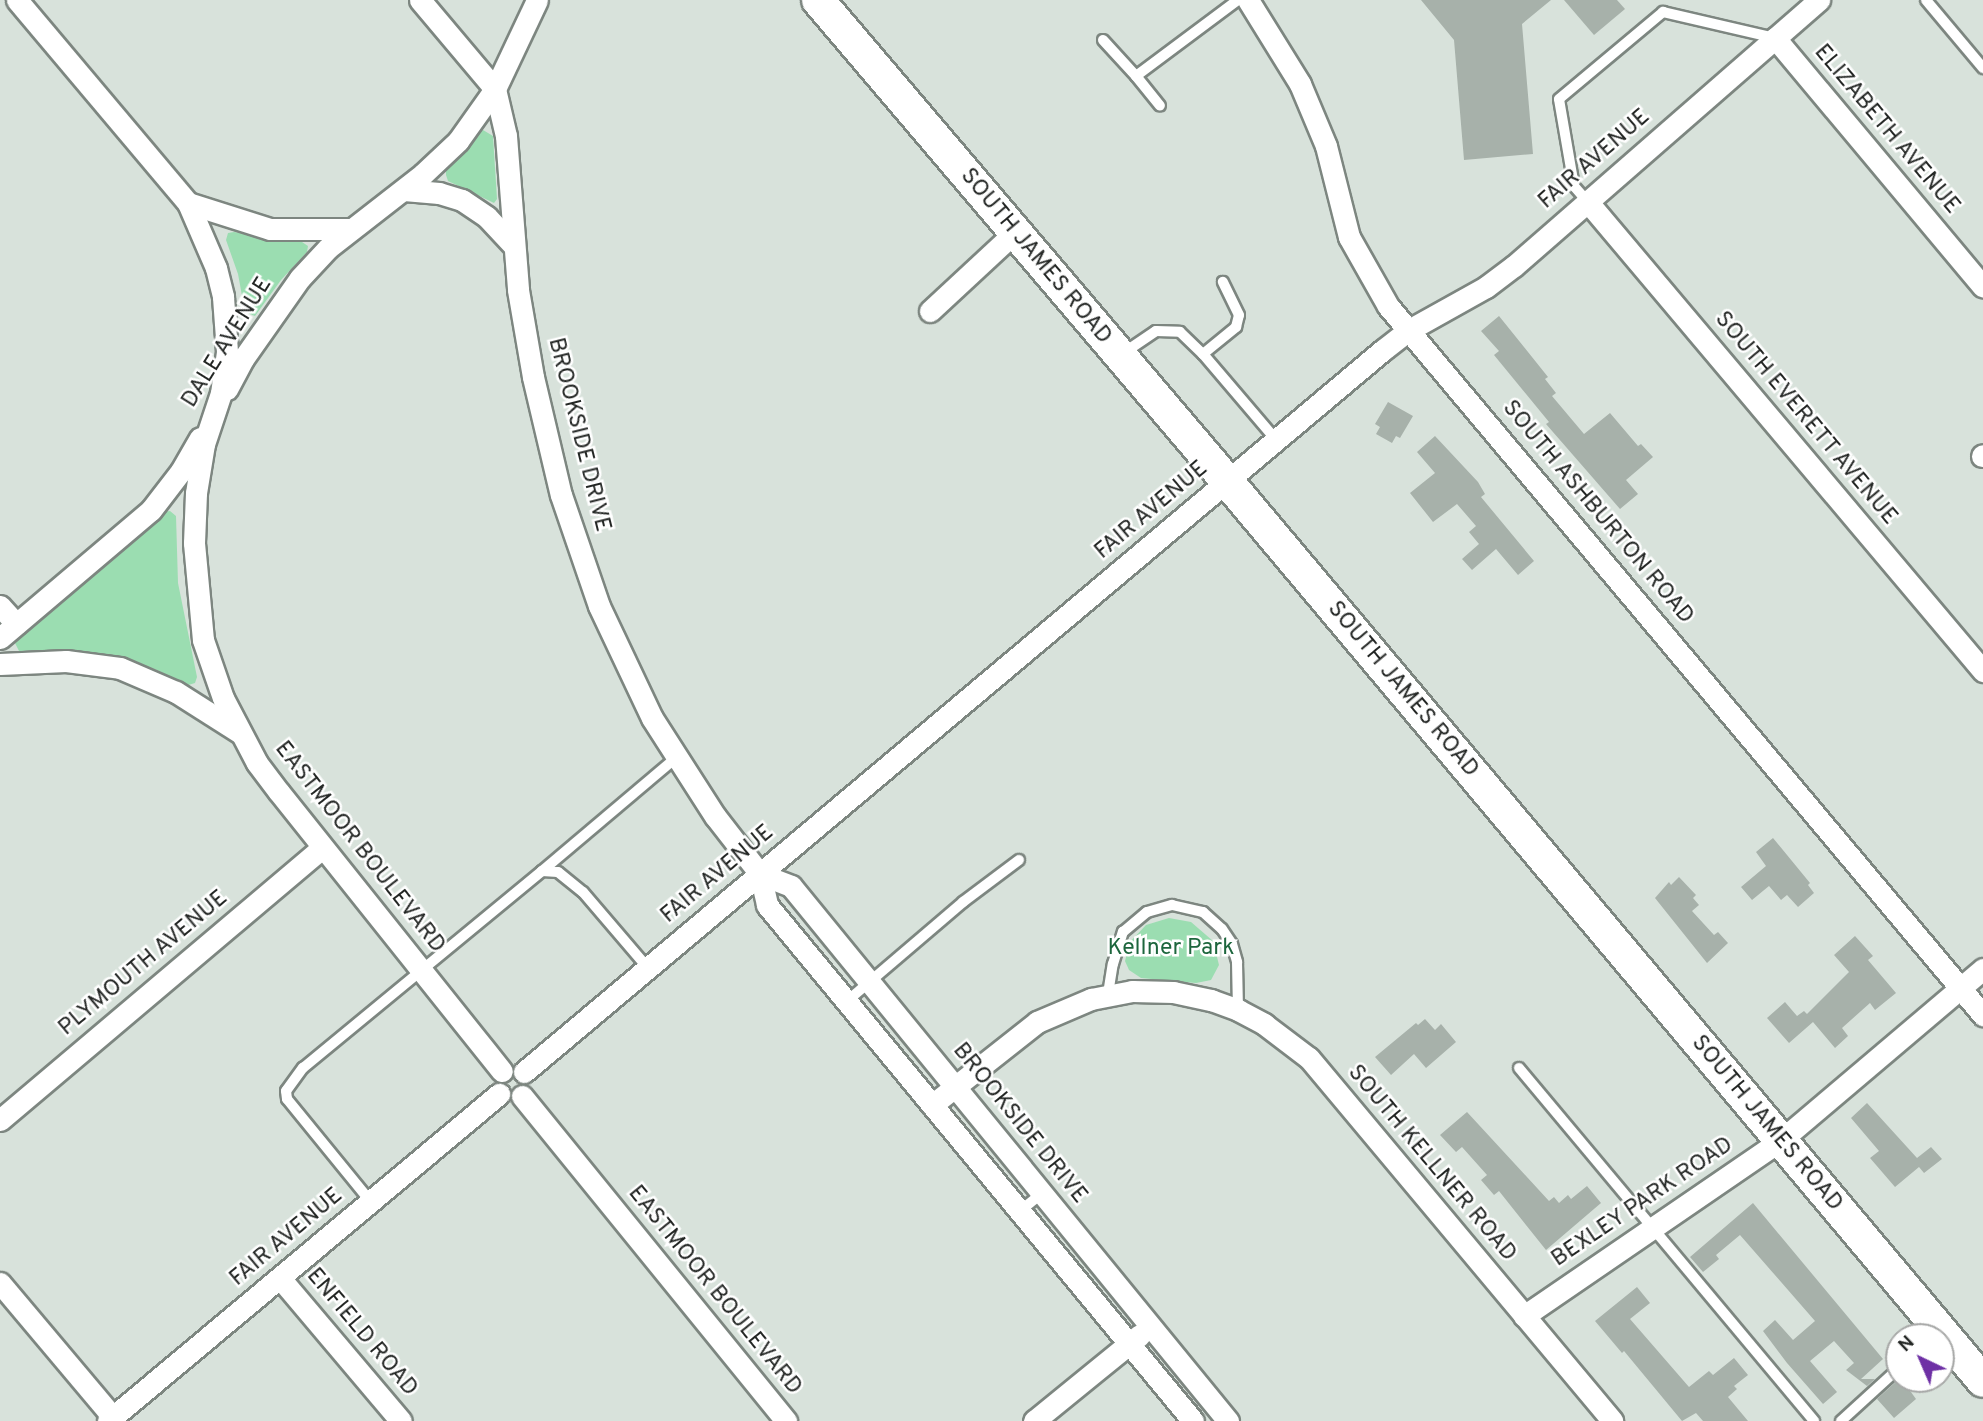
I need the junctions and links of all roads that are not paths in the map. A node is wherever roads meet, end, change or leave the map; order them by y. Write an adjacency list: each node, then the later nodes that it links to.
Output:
1 (17, 0): 17 (street, EASTMOOR BOULEVARD)
2 (419, 0): 13 (street)
3 (537, 0): 13 (street, DALE AVENUE)
4 (818, 0): 19 (main road, SOUTH JAMES ROAD)
5 (1238, 0): 12 (lane)
6 (1248, 0): 24 (street, SOUTH ASHBURTON ROAD)
7 (1819, 0): 9 (street, FAIR AVENUE)
8 (1926, 0): 11 (lane)
9 (1775, 38): 16 (street, FAIR AVENUE); 16 (lane); 22 (street, ELIZABETH AVENUE)
10 (1103, 40): 12 (lane)
11 (1983, 68)
12 (1136, 76): 14 (lane)
13 (495, 89): 15 (street, DALE AVENUE); 20 (street, BROOKSIDE DRIVE)
14 (1160, 106)
15 (404, 190): 18 (street, DALE AVENUE); 20 (street)
16 (1587, 201): 24 (street, FAIR AVENUE); 33 (street, SOUTH EVERETT AVENUE)
17 (188, 203): 18 (street); 27 (street, EASTMOOR BOULEVARD)
18 (350, 229): 27 (street, DALE AVENUE)
19 (1014, 233): 23 (street); 26 (main road, SOUTH JAMES ROAD)
20 (513, 245): 35 (street, BROOKSIDE DRIVE)
21 (1223, 282): 25 (lane)
22 (1983, 287)
23 (930, 311)
24 (1409, 330): 28 (street, FAIR AVENUE); 44 (street, SOUTH ASHBURTON ROAD)
25 (1203, 354): 26 (lane); 28 (lane)
26 (1119, 356): 29 (main road, SOUTH JAMES ROAD)
27 (215, 411): 31 (street, DALE AVENUE); 34 (street, EASTMOOR BOULEVARD)
28 (1277, 441): 29 (street, FAIR AVENUE)
29 (1227, 481): 39 (street, FAIR AVENUE); 57 (main road, SOUTH JAMES ROAD)
30 (0, 606): 31 (street)
31 (8, 631)
32 (0, 664): 34 (street)
33 (1983, 671)
34 (239, 732): 36 (street, EASTMOOR BOULEVARD)
35 (677, 757): 38 (lane); 39 (street, BROOKSIDE DRIVE)
36 (322, 848): 42 (street, EASTMOOR BOULEVARD); 56 (street, PLYMOUTH AVENUE)
37 (1019, 860): 43 (lane)
38 (542, 870): 40 (lane); 42 (lane)
39 (760, 874): 40 (street, FAIR AVENUE); 43 (street, BROOKSIDE DRIVE); 46 (street, BROOKSIDE DRIVE)
40 (648, 968): 51 (street, FAIR AVENUE)
41 (1983, 969): 44 (street, BEXLEY PARK ROAD)
42 (421, 971): 50 (street, EASTMOOR BOULEVARD); 59 (lane)
43 (868, 983): 46 (lane); 52 (street, BROOKSIDE DRIVE)
44 (1961, 988): 48 (street, SOUTH ASHBURTON ROAD); 57 (street, BEXLEY PARK ROAD)
45 (1108, 994): 47 (street, SOUTH KELLNER ROAD); 47 (lane); 52 (street, SOUTH KELLNER ROAD)
46 (846, 1002): 55 (street, BROOKSIDE DRIVE)
47 (1238, 1010): 64 (street, SOUTH KELLNER ROAD)
48 (1983, 1014)
49 (1519, 1068): 61 (lane)
50 (502, 1070): 51 (street); 53 (street)
51 (524, 1072): 54 (street)
52 (955, 1085): 55 (street, SOUTH KELLNER ROAD); 58 (street, BROOKSIDE DRIVE)
53 (499, 1094): 54 (street); 59 (street, FAIR AVENUE)
54 (522, 1096): 73 (street, EASTMOOR BOULEVARD)
55 (932, 1105): 60 (street, BROOKSIDE DRIVE)
56 (0, 1120)
57 (1780, 1141): 61 (street, BEXLEY PARK ROAD); 65 (main road, SOUTH JAMES ROAD)
58 (1041, 1194): 60 (lane); 66 (street, BROOKSIDE DRIVE)
59 (371, 1202): 62 (street, FAIR AVENUE)
60 (1020, 1211): 67 (street, BROOKSIDE DRIVE)
61 (1653, 1231): 64 (street, BEXLEY PARK ROAD); 78 (lane)
62 (280, 1278): 71 (street, FAIR AVENUE); 72 (street, ENFIELD ROAD)
63 (0, 1283): 71 (street)
64 (1524, 1316): 77 (street, SOUTH KELLNER ROAD)
65 (1928, 1323)
66 (1150, 1327): 67 (street); 76 (street, BROOKSIDE DRIVE)
67 (1130, 1344): 74 (street); 75 (street, BROOKSIDE DRIVE)
68 (1955, 1352): 70 (main road, SOUTH JAMES ROAD)
69 (1885, 1381): 79 (lane)
70 (1983, 1381)
71 (111, 1419)
72 (401, 1421)
73 (786, 1421)
74 (1034, 1421)
75 (1194, 1421)
76 (1228, 1421)
77 (1613, 1421)
78 (1814, 1421)
79 (1841, 1421)

